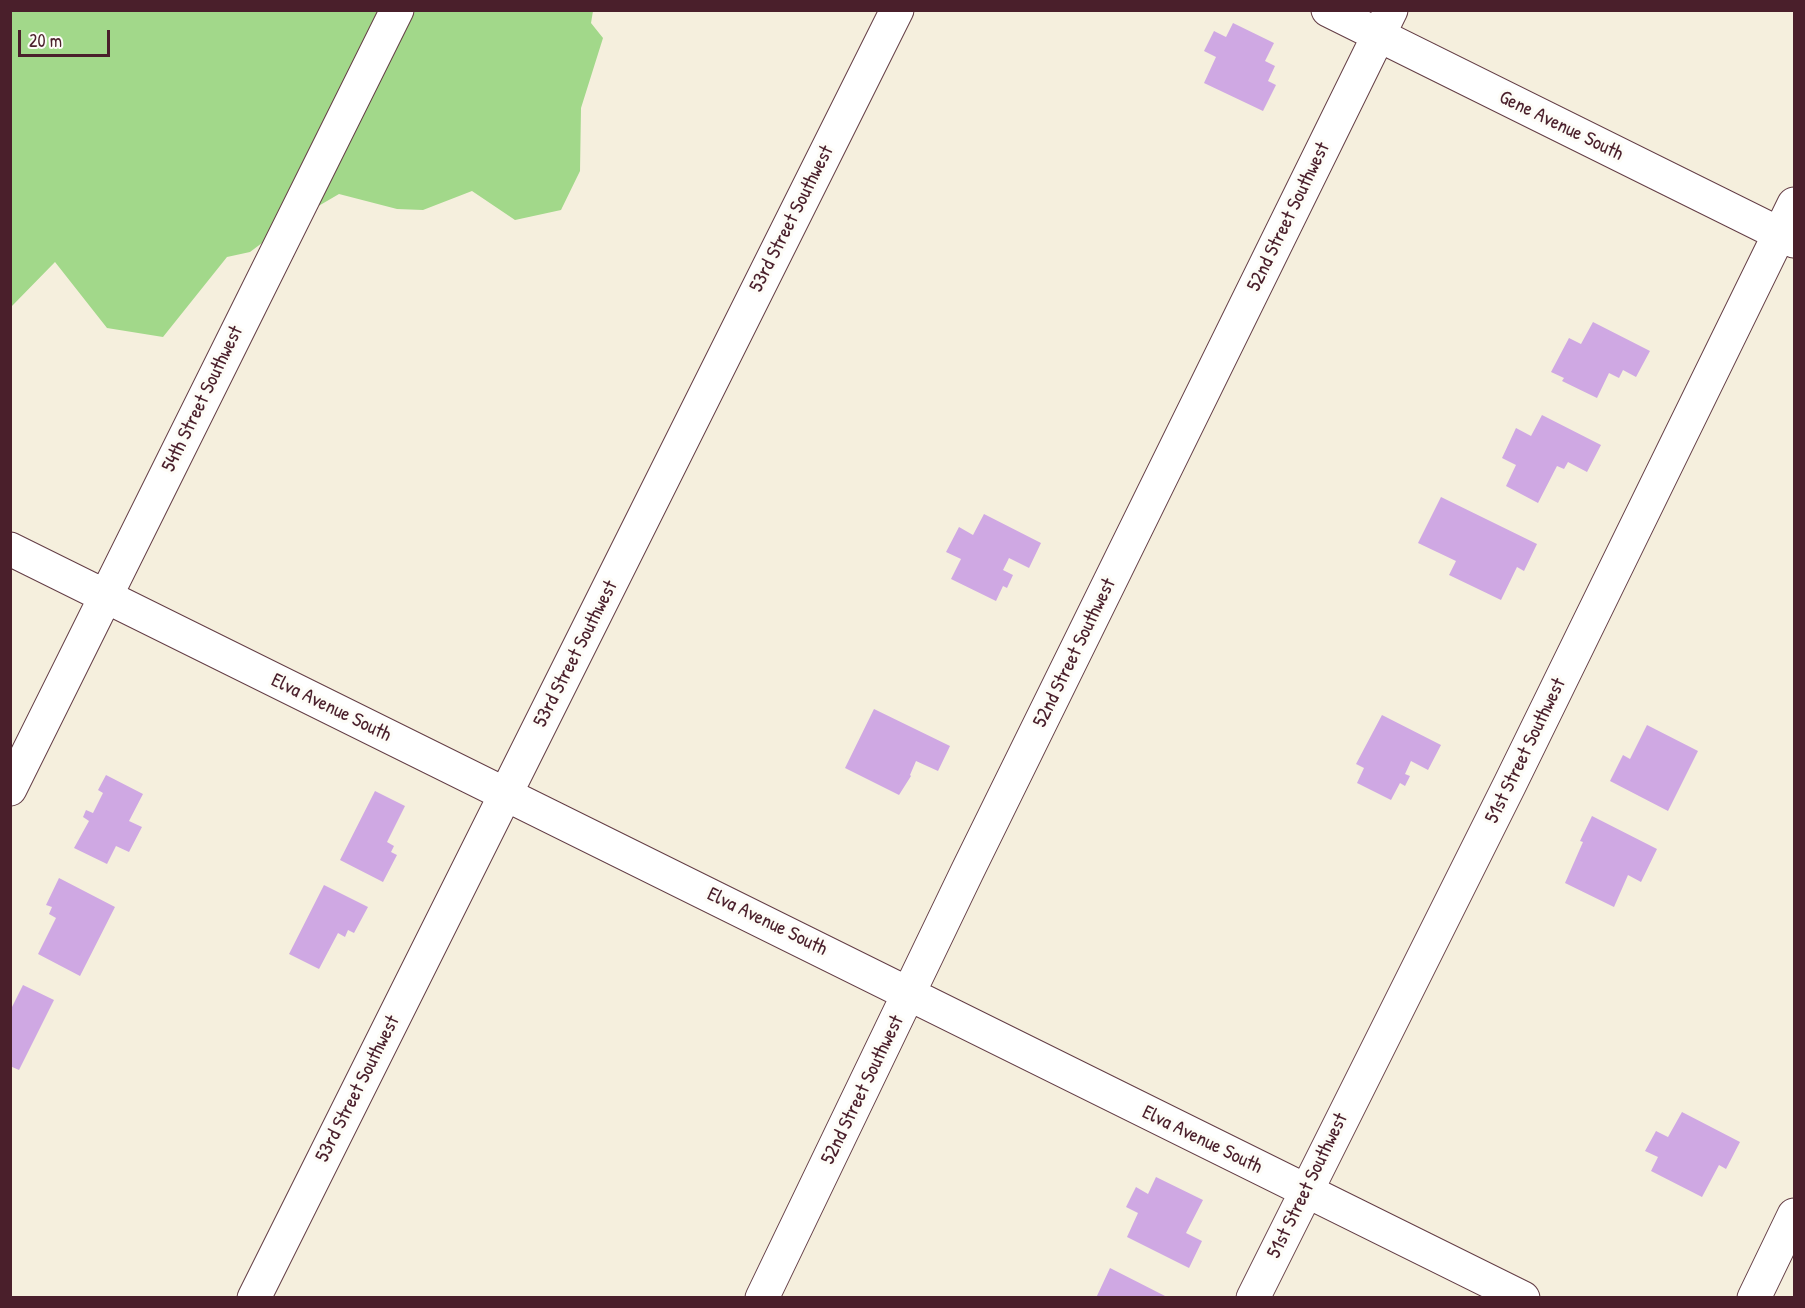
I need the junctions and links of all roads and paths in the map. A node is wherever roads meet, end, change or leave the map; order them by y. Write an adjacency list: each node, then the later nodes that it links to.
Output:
1 (397, 10): 8 (street, 54th Street Southwest)
2 (897, 10): 10 (street, 53rd Street Southwest)
3 (1328, 10): 4 (street, Gene Avenue South)
4 (1384, 23): 6 (street, Gene Avenue South); 11 (street, 52nd Street Southwest)
5 (1794, 204): 6 (street, 51st Street Southwest)
6 (1787, 237): 12 (street, 51st Street Southwest)
7 (10, 549): 8 (street, Elva Avenue South)
8 (105, 597): 9 (street, 54th Street Southwest); 10 (street, Elva Avenue South)
9 (10, 789)
10 (506, 793): 11 (street, Elva Avenue South); 14 (street, 53rd Street Southwest)
11 (910, 993): 12 (street, Elva Avenue South); 15 (street, 52nd Street Southwest)
12 (1305, 1191): 16 (street, 51st Street Southwest); 17 (street, Elva Avenue South)
13 (1794, 1215): 18 (street)
14 (254, 1298)
15 (762, 1298)
16 (1253, 1298)
17 (1523, 1298)
18 (1754, 1298)

